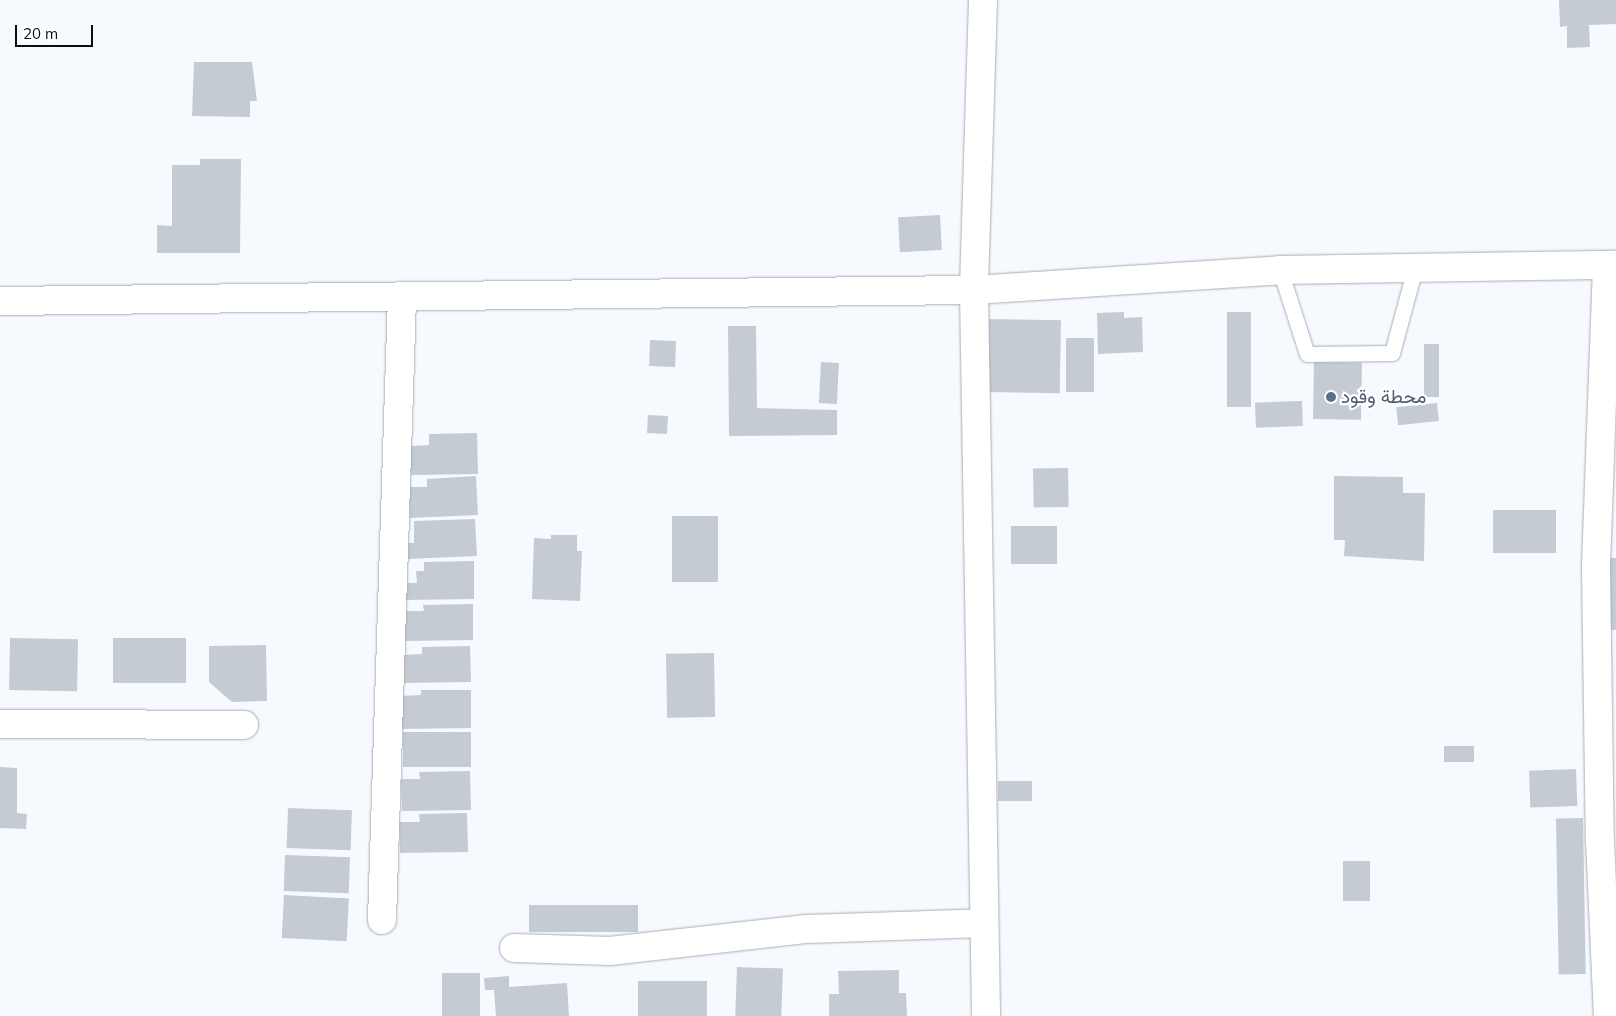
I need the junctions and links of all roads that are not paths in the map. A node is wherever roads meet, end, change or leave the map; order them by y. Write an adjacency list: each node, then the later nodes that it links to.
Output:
1 (983, 0): 5 (street)
2 (1611, 266): 3 (street); 14 (street)
3 (1415, 268): 4 (street); 4 (lane)
4 (1280, 270): 5 (street)
5 (974, 290): 6 (street); 11 (street)
6 (402, 298): 7 (street); 10 (street)
7 (0, 301)
8 (0, 724): 9 (street)
9 (244, 725)
10 (382, 920)
11 (984, 923): 12 (street); 13 (street)
12 (514, 948)
13 (986, 1016)
14 (1608, 1016)

